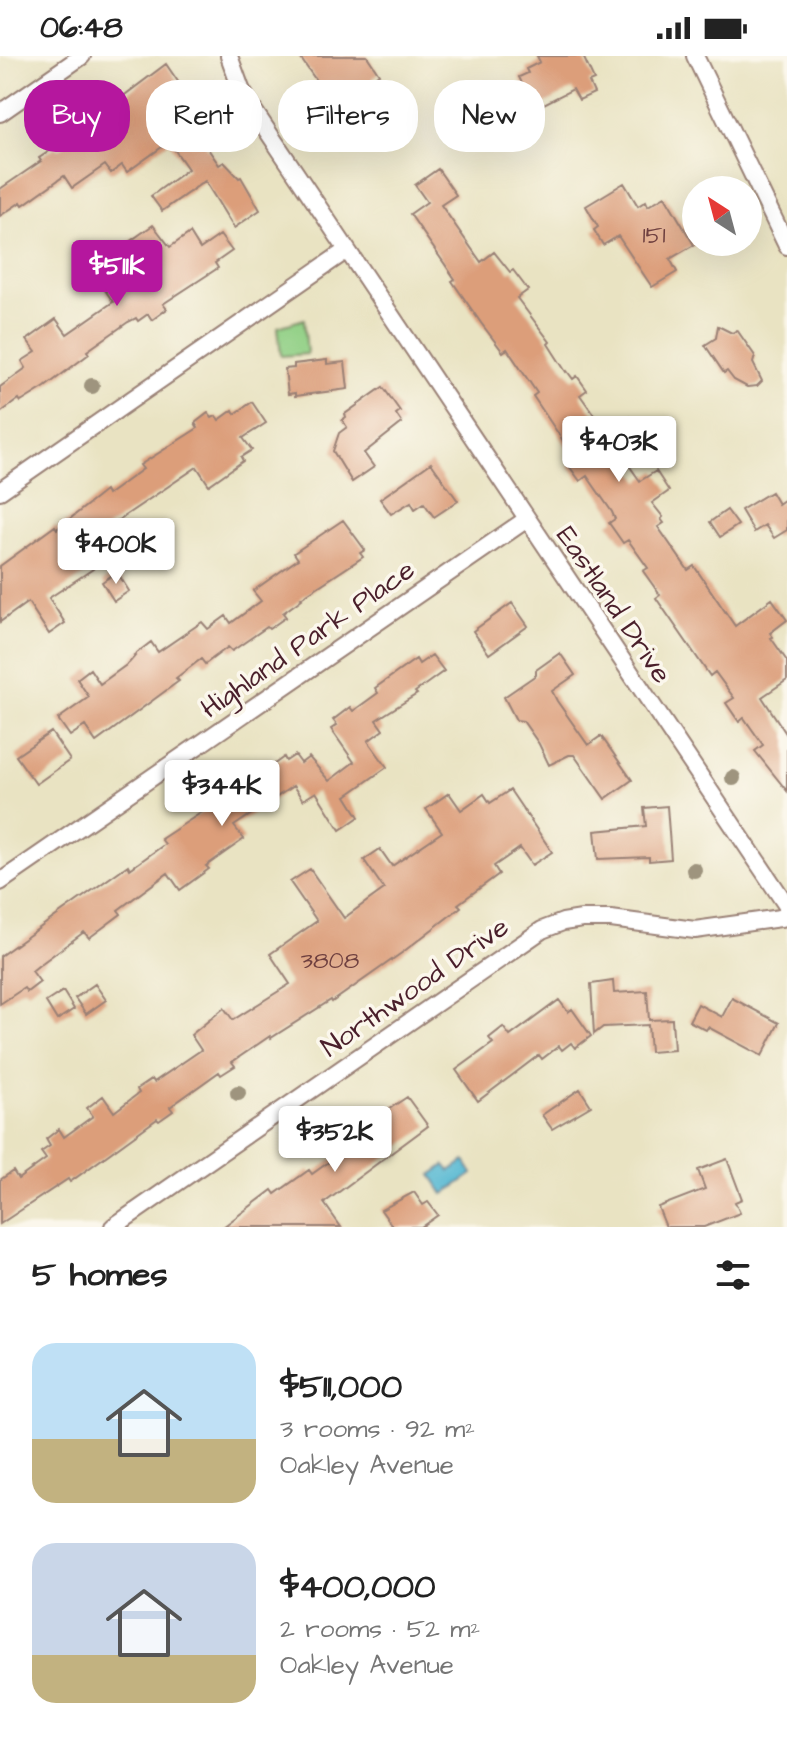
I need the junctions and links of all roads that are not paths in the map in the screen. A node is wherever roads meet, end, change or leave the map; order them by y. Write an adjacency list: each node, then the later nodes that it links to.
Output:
1 (82, 56): 4 (street)
2 (229, 56): 6 (street, Eastland Drive)
3 (695, 56): 5 (street)
4 (0, 113)
5 (787, 246)
6 (347, 250): 7 (street); 8 (street, Eastland Drive)
7 (0, 491)
8 (527, 519): 9 (street, Highland Park Place); 10 (street, Eastland Drive)
9 (0, 882)
10 (787, 906)
11 (787, 917): 12 (street, Northwood Drive)
12 (113, 1227)

